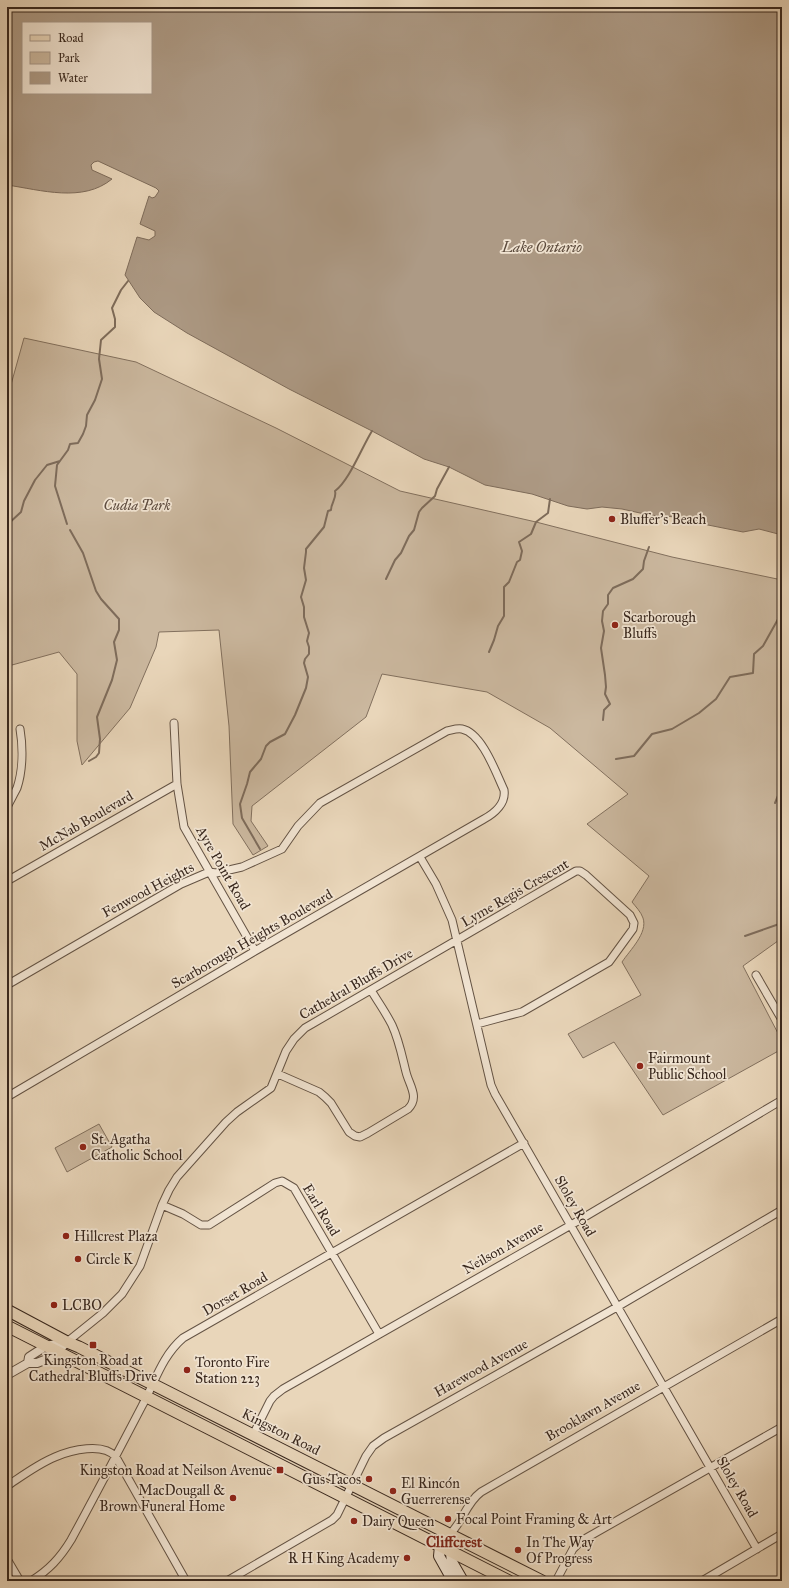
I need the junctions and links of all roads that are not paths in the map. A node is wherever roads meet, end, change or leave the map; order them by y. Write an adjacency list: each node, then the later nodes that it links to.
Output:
1 (174, 723): 4 (street, Ayre Point Road)
2 (20, 729): 5 (street)
3 (464, 729): 6 (street, Scarborough Heights Boulevard); 7 (street, Fenwood Heights)
4 (177, 784): 7 (street, Ayre Point Road); 8 (street, McNab Boulevard)
5 (7, 807)
6 (420, 857): 9 (street, Sloley Road); 10 (street, Scarborough Heights Boulevard)
7 (209, 872): 10 (street, Ayre Point Road); 12 (street, Fenwood Heights)
8 (7, 881)
9 (458, 940): 13 (street, Cathedral Bluffs Drive); 15 (street, Sloley Road); 15 (street, Lyme Regis Crescent)
10 (256, 951): 17 (street, Scarborough Heights Boulevard)
11 (756, 975): 14 (street)
12 (7, 986)
13 (371, 990): 16 (street, Cathedral Bluffs Drive); 16 (street)
14 (782, 1020)
15 (477, 1024): 19 (street, Sloley Road)
16 (278, 1074): 20 (street, Cathedral Bluffs Drive)
17 (7, 1097)
18 (782, 1100): 22 (street, Neilson Avenue)
19 (524, 1144): 22 (street, Sloley Road); 23 (street, Dorset Road)
20 (162, 1205): 23 (street, Earl Road); 29 (street, Cathedral Bluffs Drive)
21 (782, 1210): 24 (street, Harewood Avenue)
22 (571, 1224): 24 (street, Sloley Road); 28 (street, Neilson Avenue)
23 (332, 1254): 28 (street, Earl Road); 34 (street, Dorset Road)
24 (617, 1306): 35 (street, Sloley Road); 41 (street, Harewood Avenue)
25 (7, 1310): 29 (main road, Kingston Road)
26 (782, 1319): 35 (street, Brooklawn Avenue)
27 (7, 1326): 30 (main road, Kingston Road)
28 (379, 1334): 38 (street, Neilson Avenue)
29 (67, 1342): 30 (street); 31 (street); 34 (main road, Kingston Road)
30 (46, 1346): 31 (main road, Kingston Road); 32 (street)
31 (58, 1351): 32 (street); 36 (main road, Kingston Road)
32 (28, 1364): 33 (street)
33 (7, 1375)
34 (153, 1384): 36 (street, Dorset Road); 38 (main road, Kingston Road)
35 (664, 1387): 40 (street, Sloley Road); 45 (street, Brooklawn Avenue)
36 (147, 1397): 39 (street, Dorset Road); 43 (main road, Kingston Road)
37 (782, 1427): 40 (street)
38 (253, 1434): 41 (main road, Kingston Road)
39 (116, 1457): 42 (street); 51 (street, Dorset Road); 52 (street)
40 (710, 1468): 47 (street, Sloley Road); 58 (street)
41 (352, 1485): 43 (street, Harewood Avenue); 45 (main road, Kingston Road)
42 (7, 1486)
43 (346, 1498): 46 (main road, Kingston Road); 53 (street, Harewood Avenue)
44 (782, 1534): 47 (street)
45 (449, 1535): 46 (main road); 48 (main road); 57 (main road, Kingston Road)
46 (440, 1546): 48 (main road, Kingston Road); 54 (main road)
47 (757, 1548): 59 (street)
48 (452, 1552): 55 (main road); 56 (main road, Kingston Road)
49 (7, 1559): 50 (street)
50 (20, 1581)
51 (31, 1581)
52 (186, 1581)
53 (227, 1581)
54 (453, 1581)
55 (463, 1581)
56 (509, 1581)
57 (542, 1581)
58 (556, 1581)
59 (702, 1581)

